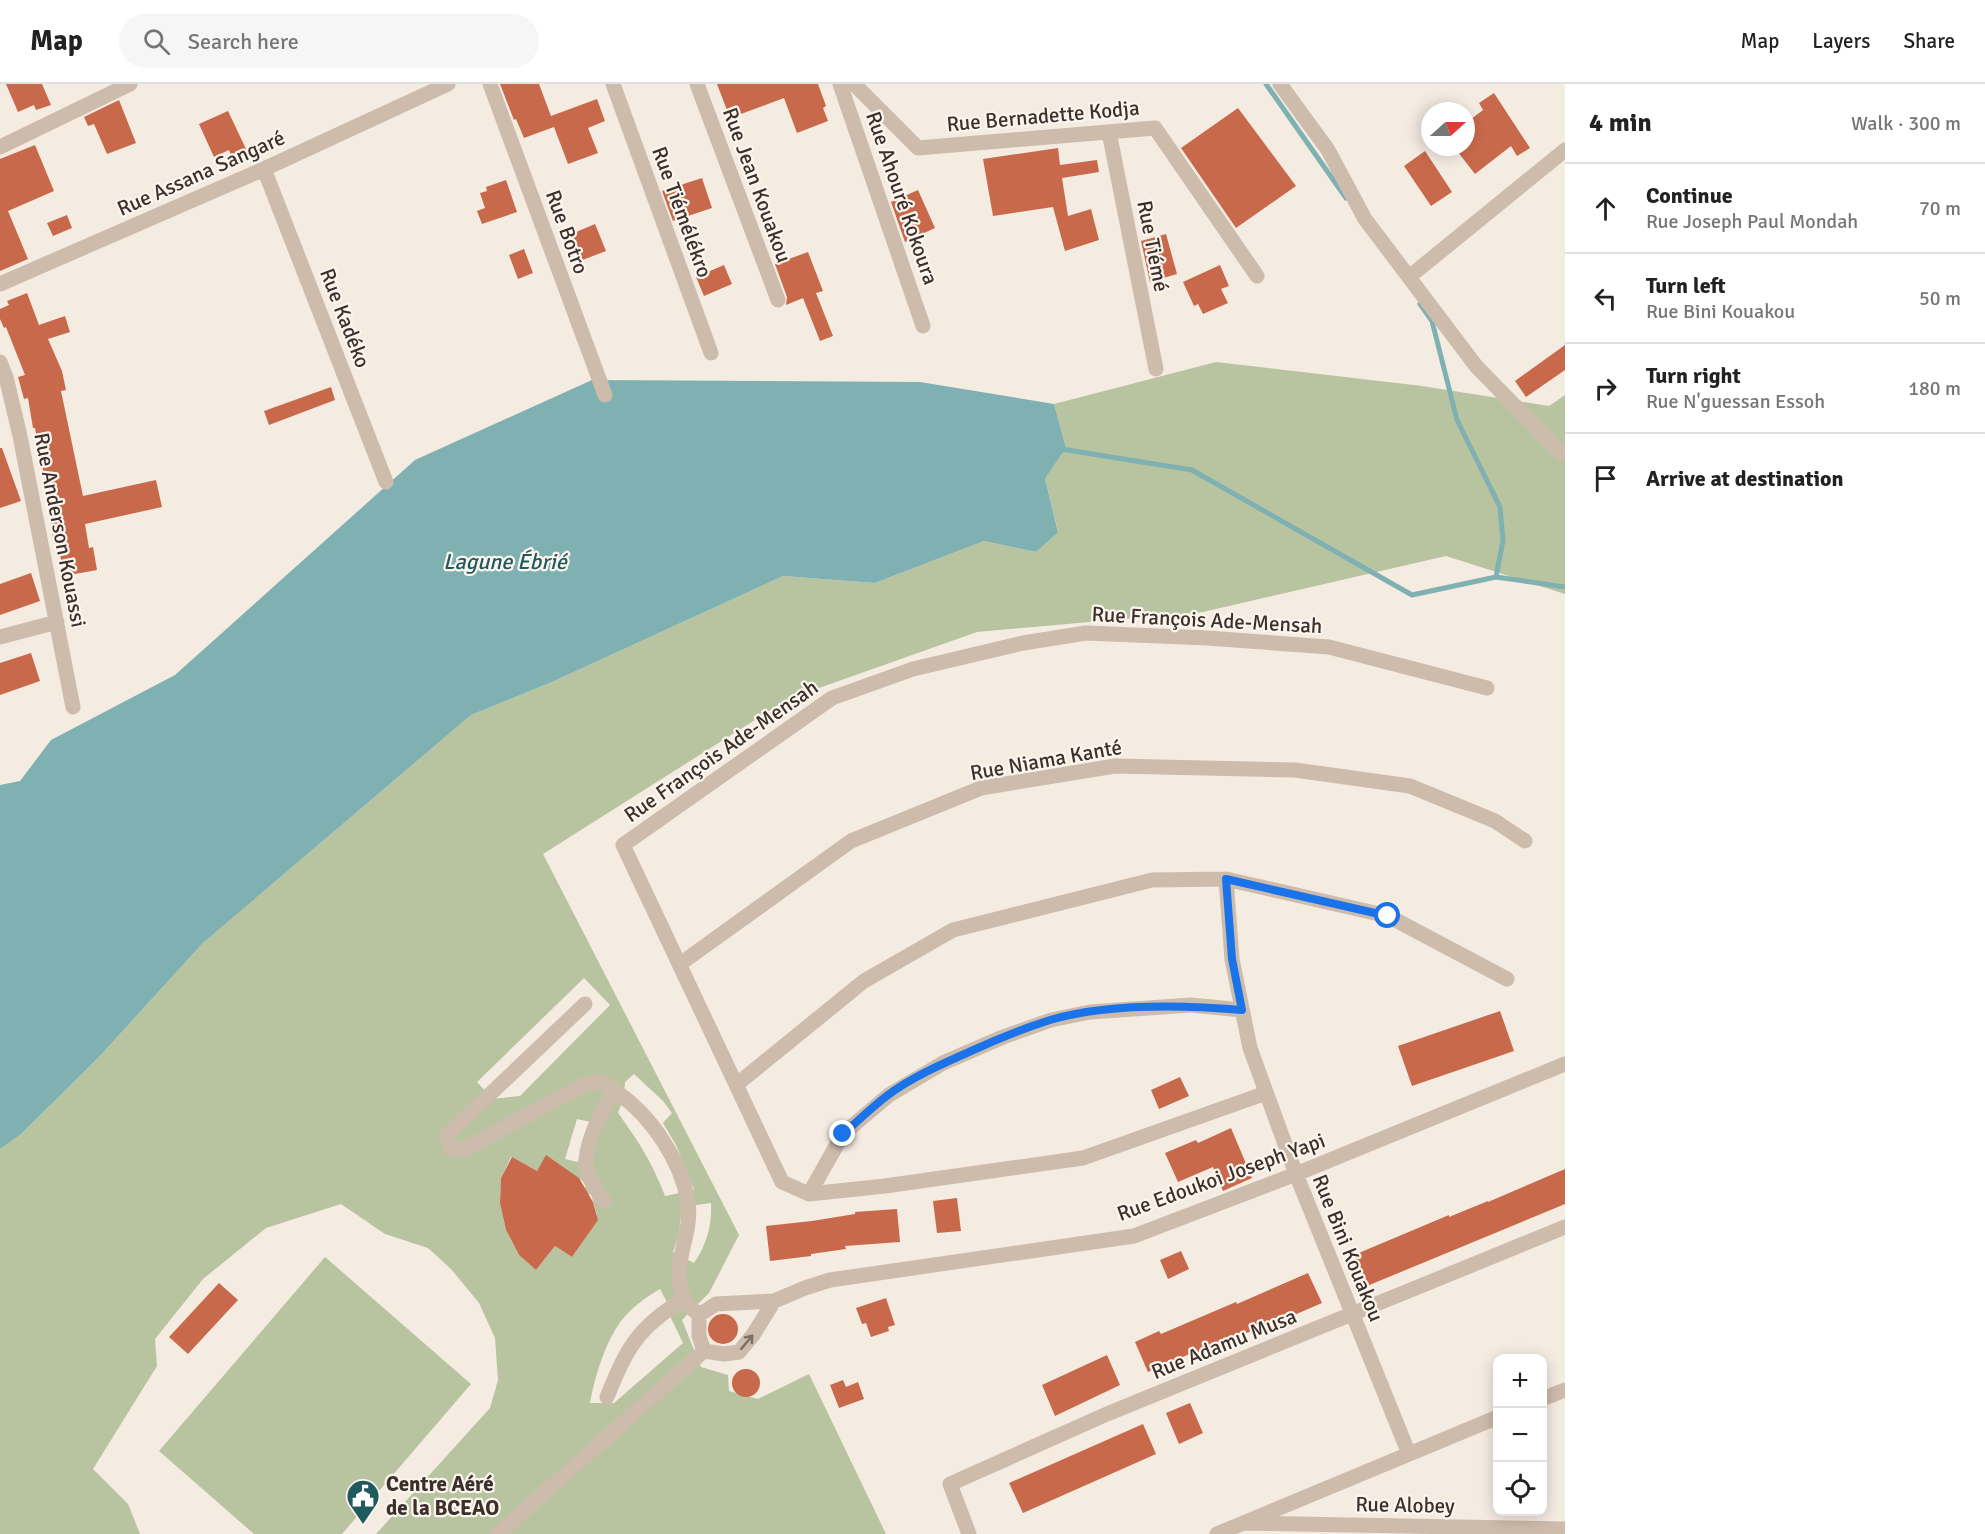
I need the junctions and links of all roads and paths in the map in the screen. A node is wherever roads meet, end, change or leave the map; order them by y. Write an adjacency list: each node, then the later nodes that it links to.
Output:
1 (130, 84): 9 (street)
2 (448, 84): 10 (street, Rue Assana Sangaré)
3 (490, 84): 24 (street, Rue Botro)
4 (613, 84): 20 (street, Rue Tiémélékro)
5 (697, 84): 18 (street, Rue Jean Kouakou)
6 (840, 84): 19 (street, Rue Ahouré Kokoura)
7 (854, 84): 11 (street, Rue Bernadette Kodja)
8 (1280, 84): 16 (street)
9 (99, 91): 12 (street)
10 (418, 91): 14 (street, Rue Assana Sangaré)
11 (1109, 132): 15 (street, Rue Bernadette Kodja); 22 (street, Rue Tiémé)
12 (0, 147)
13 (1565, 150): 16 (street)
14 (264, 170): 17 (street, Rue Assana Sangaré); 26 (street, Rue Kadéko)
15 (1257, 276)
16 (1409, 277): 25 (street)
17 (0, 284)
18 (778, 300)
19 (923, 326)
20 (711, 353)
21 (0, 362): 23 (street, Rue Anderson Kouassi)
22 (1156, 369)
23 (3, 378): 27 (street, Rue Anderson Kouassi)
24 (604, 395)
25 (1561, 453)
26 (386, 482)
27 (57, 622): 28 (street); 30 (street, Rue Anderson Kouassi)
28 (0, 637)
29 (1487, 688): 33 (street, Rue François Ade-Mensah)
30 (73, 707)
31 (1525, 841): 33 (street, Rue Niama Kanté)
32 (1226, 879): 34 (street); 36 (street, Rue Bini Kouakou); 38 (street)
33 (680, 964): 38 (street, Rue François Ade-Mensah)
34 (1508, 979)
35 (585, 1004): 39 (street)
36 (1242, 1010): 40 (street, Rue Bini Kouakou); 42 (street)
37 (1565, 1064): 41 (street, Rue Edoukoi Joseph Yapi)
38 (736, 1085): 42 (street, Rue François Ade-Mensah)
39 (613, 1089): 43 (street); 45 (street)
40 (1266, 1094): 41 (street, Rue Bini Kouakou); 42 (street)
41 (1296, 1174): 46 (street, Rue Edoukoi Joseph Yapi); 47 (street, Rue Bini Kouakou)
42 (809, 1194)
43 (604, 1201)
44 (1565, 1227): 47 (street, Rue Adamu Musa)
45 (684, 1299): 48 (street); 51 (street)
46 (774, 1301): 48 (street, Rue Edoukoi Joseph Yapi); 49 (street, one-way to 46)
47 (1352, 1314): 54 (street, Rue Bini Kouakou); 58 (street, Rue Adamu Musa)
48 (699, 1315): 49 (street)
49 (704, 1351): 57 (street)
50 (1565, 1390): 52 (street)
51 (607, 1397)
52 (1547, 1397)
53 (1493, 1420): 54 (street)
54 (1408, 1454): 55 (street)
55 (1244, 1522): 56 (street, Rue Alobey); 59 (street)
56 (1565, 1529)
57 (498, 1534)
58 (969, 1534)
59 (1217, 1534)

